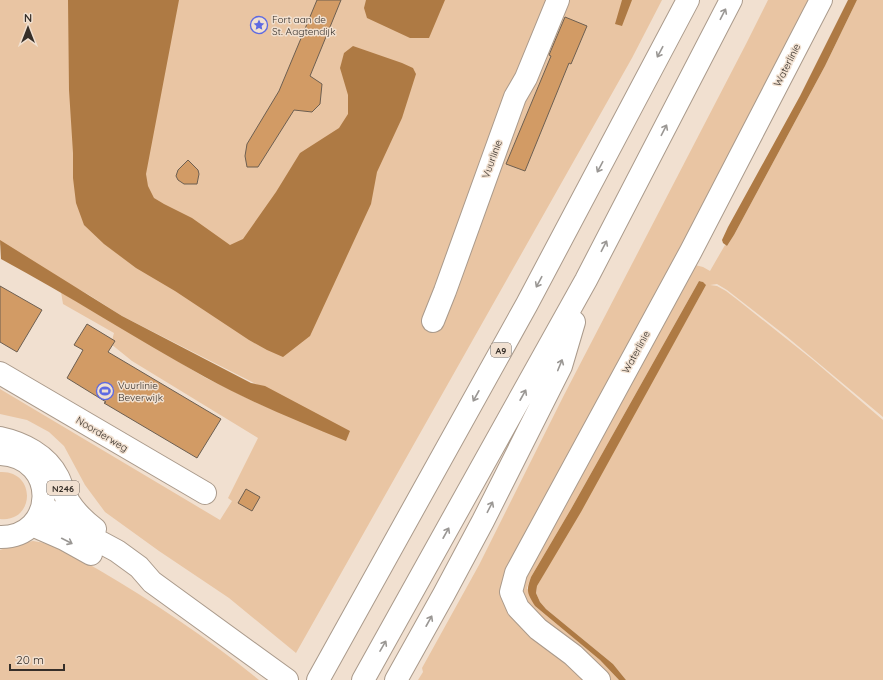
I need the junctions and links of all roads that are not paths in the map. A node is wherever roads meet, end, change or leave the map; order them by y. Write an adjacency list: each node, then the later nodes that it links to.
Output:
1 (558, 0): 6 (main road, Vuurlinie)
2 (688, 0): 17 (main road, A9, one-way to 17)
3 (731, 0): 5 (main road, one-way to 3)
4 (821, 0): 20 (main road, Waterlinie)
5 (586, 280): 18 (main road, one-way to 5); 19 (main road, one-way to 5)
6 (433, 321)
7 (0, 373): 10 (main road, Noorderweg)
8 (0, 438): 14 (main road, N246)
9 (0, 454): 11 (main road, N246)
10 (205, 493)
11 (43, 506): 12 (main road, N246); 14 (main road, N246)
12 (32, 525): 13 (main road, N246); 15 (main road, N246, one-way to 15)
13 (0, 537)
14 (117, 551): 15 (main road, N246)
15 (152, 582): 16 (main road, N246)
16 (287, 680)
17 (318, 680)
18 (363, 680)
19 (396, 680)
20 (599, 680)

